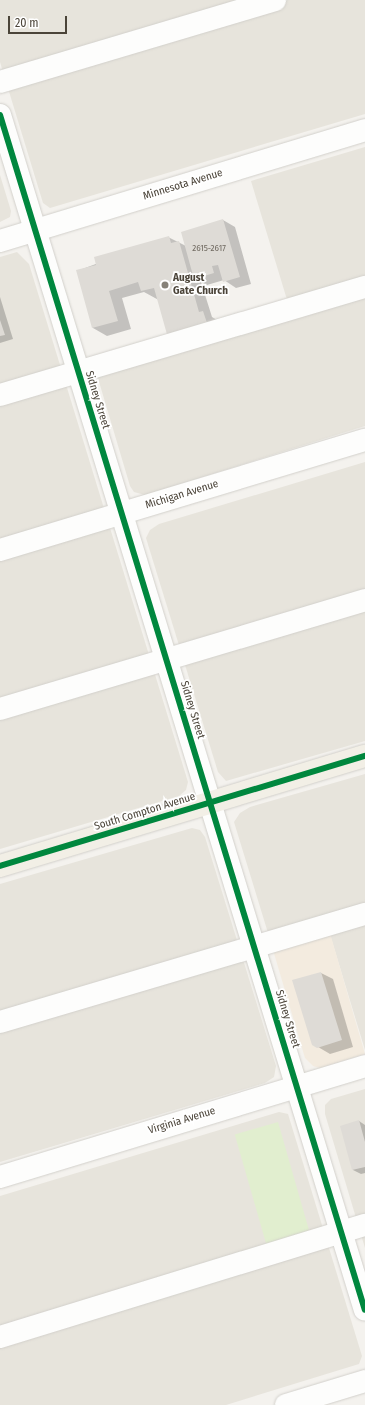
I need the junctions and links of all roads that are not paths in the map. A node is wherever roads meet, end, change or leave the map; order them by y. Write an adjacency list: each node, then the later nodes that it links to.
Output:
1 (275, 0): 2 (street)
2 (0, 82)
3 (0, 115): 5 (street, Sidney Street)
4 (365, 130): 5 (street, Minnesota Avenue)
5 (35, 230): 6 (street, Minnesota Avenue); 8 (street, Sidney Street)
6 (0, 241)
7 (365, 287): 8 (street)
8 (78, 372): 9 (street); 11 (street, Sidney Street)
9 (0, 395)
10 (365, 440): 11 (street, Michigan Avenue)
11 (122, 514): 12 (street, Michigan Avenue); 14 (street, Sidney Street)
12 (0, 550)
13 (365, 600): 14 (street)
14 (166, 659): 15 (street); 17 (street, Sidney Street)
15 (0, 709)
16 (365, 756): 17 (main road, South Compton Avenue)
17 (210, 802): 18 (main road, South Compton Avenue); 20 (street, Sidney Street)
18 (0, 866)
19 (365, 914): 20 (street)
20 (254, 947): 21 (street); 23 (street, Sidney Street)
21 (0, 1022)
22 (365, 1066): 23 (street, Virginia Avenue)
23 (297, 1087): 24 (street, Virginia Avenue); 26 (street, Sidney Street)
24 (0, 1177)
25 (365, 1225): 26 (street)
26 (341, 1232): 27 (street, Sidney Street); 28 (street)
27 (365, 1310)
28 (0, 1337)
29 (365, 1381): 30 (street)
30 (286, 1405)

